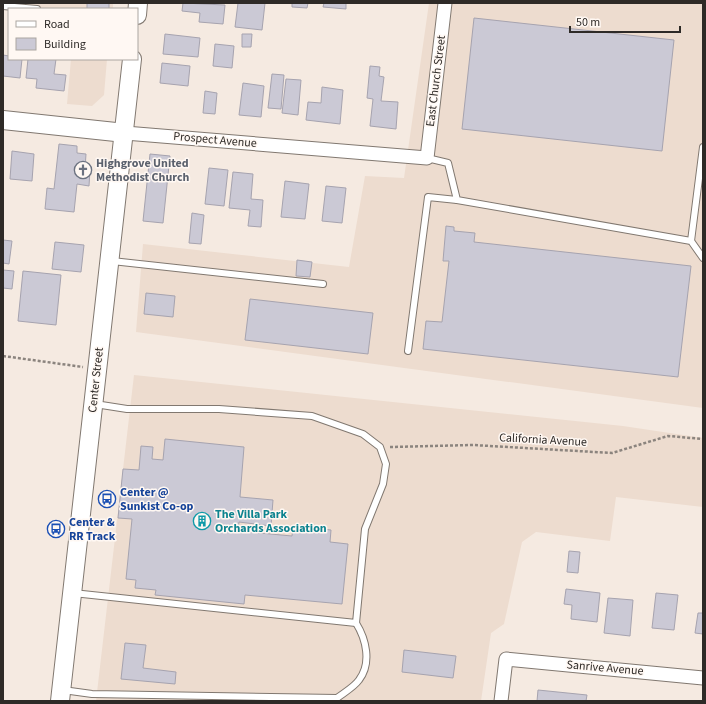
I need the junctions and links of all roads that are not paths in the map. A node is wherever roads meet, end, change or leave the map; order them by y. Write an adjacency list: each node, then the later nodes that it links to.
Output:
1 (445, 3): 8 (street, East Church Street)
2 (3, 6): 3 (lane)
3 (26, 8)
4 (132, 60): 6 (main road, Center Street)
5 (3, 120): 6 (main road, Prospect Avenue)
6 (125, 133): 8 (street, Prospect Avenue); 12 (main road, Center Street)
7 (703, 147): 10 (lane)
8 (427, 158): 9 (lane)
9 (457, 200): 10 (lane); 14 (lane)
10 (691, 241): 11 (lane)
11 (703, 258)
12 (110, 260): 13 (lane); 15 (main road, Center Street)
13 (322, 284)
14 (408, 351)
15 (94, 404): 16 (main road, Center Street); 17 (lane)
16 (72, 593): 17 (lane); 19 (main road, Center Street)
17 (356, 623): 20 (lane)
18 (703, 678): 21 (street, Sanrive Avenue)
19 (61, 696): 20 (lane)
20 (200, 698)
21 (502, 701)

